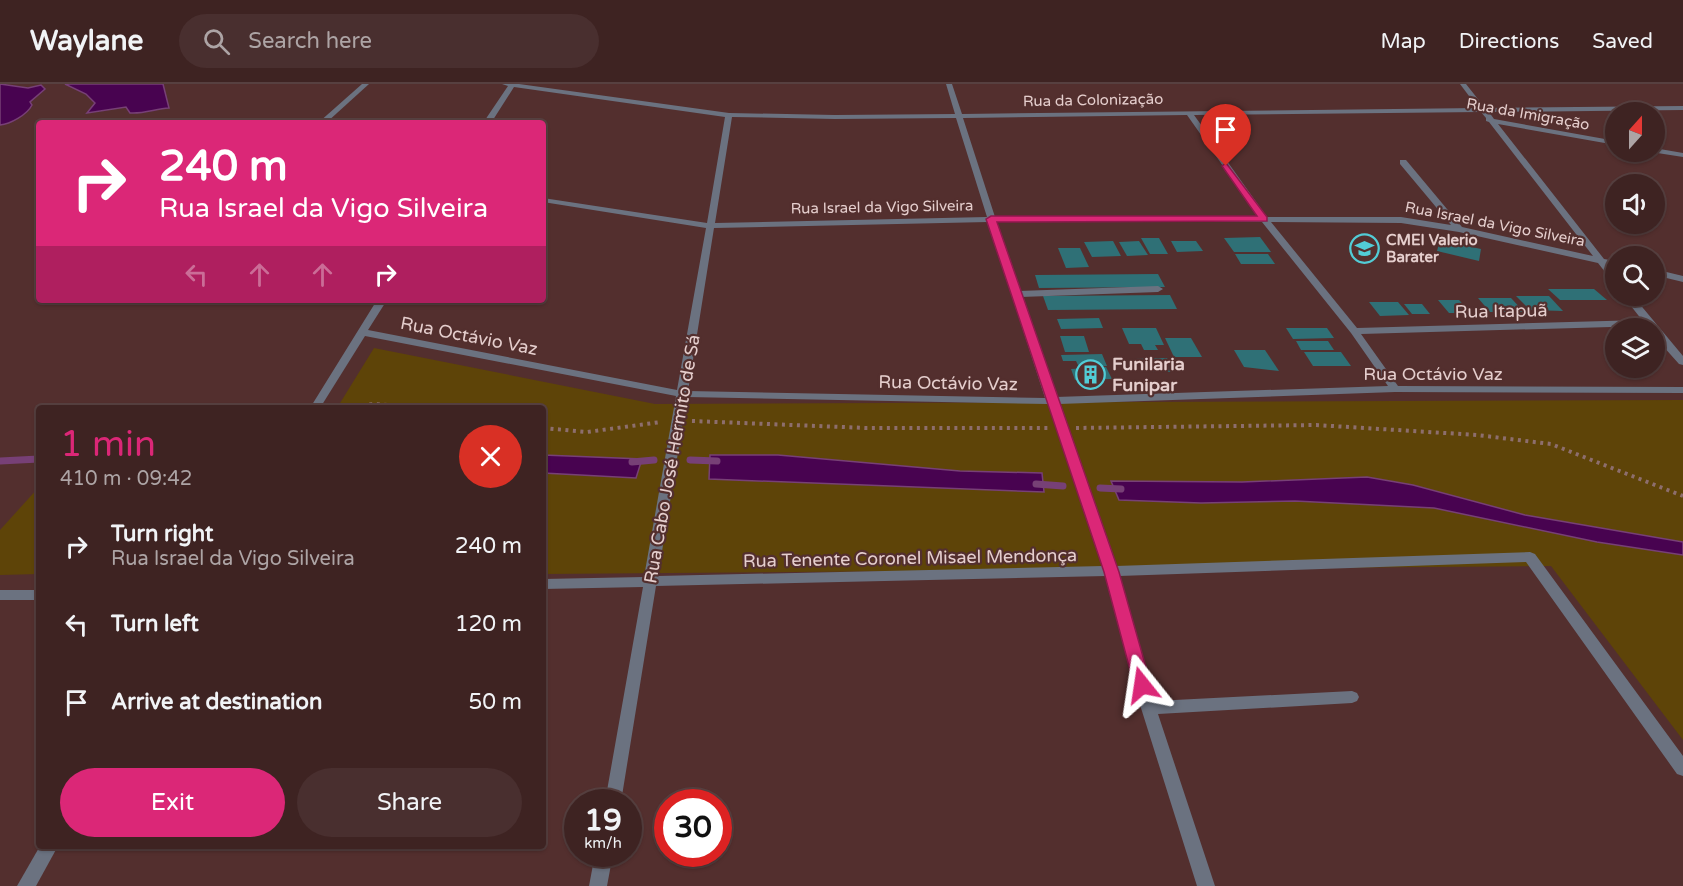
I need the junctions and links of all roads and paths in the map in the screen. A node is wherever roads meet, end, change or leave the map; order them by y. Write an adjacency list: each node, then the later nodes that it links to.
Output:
1 (366, 84): 11 (street)
2 (949, 84): 10 (street)
3 (1463, 84): 6 (street)
4 (508, 85): 9 (street, Rua da Colonização); 12 (street)
5 (1683, 108): 6 (street, Rua da Colonização)
6 (1485, 110): 7 (street, Rua da Colonização); 13 (street)
7 (1436, 111): 8 (street, Rua da Colonização); 13 (street, Rua da Imigração)
8 (1188, 112): 10 (street, Rua da Colonização); 20 (street)
9 (729, 115): 10 (street, Rua da Colonização); 21 (street, Rua Cabo José Hermito de Sá)
10 (959, 117): 19 (street)
11 (325, 120)
12 (489, 120)
13 (1491, 121): 14 (street, Rua da Imigração); 23 (street)
14 (1605, 141)
15 (1665, 152): 16 (street)
16 (1683, 155)
17 (1403, 162): 22 (street)
18 (546, 200): 21 (street, Rua Israel da Vigo Silveira)
19 (991, 219): 20 (street, Rua Israel da Vigo Silveira); 21 (street, Rua Israel da Vigo Silveira); 29 (street)
20 (1264, 219): 22 (street, Rua Israel da Vigo Silveira); 34 (street)
21 (711, 226): 40 (street, Rua Cabo José Hermito de Sá)
22 (1459, 229): 23 (street, Rua Israel da Vigo Silveira)
23 (1600, 260): 24 (street, Rua Israel da Vigo Silveira); 25 (street)
24 (1605, 261)
25 (1605, 266)
26 (1665, 275): 27 (street)
27 (1683, 279)
28 (1158, 289): 29 (street)
29 (1015, 294): 41 (street)
30 (380, 303): 35 (street)
31 (1636, 306): 32 (street)
32 (1645, 318)
33 (1605, 328): 34 (street, Rua Itapuã)
34 (1354, 331): 38 (street)
35 (362, 332): 40 (street, Rua Octávio Vaz); 42 (street)
36 (1665, 342): 37 (street)
37 (1683, 362)
38 (1395, 389): 39 (street, Rua Octávio Vaz); 41 (street, Rua Octávio Vaz)
39 (1683, 390)
40 (683, 394): 41 (street, Rua Octávio Vaz); 45 (street, Rua Cabo José Hermito de Sá)
41 (1051, 401): 46 (street)
42 (317, 405)
43 (363, 405): 44 (path)
44 (389, 405)
45 (679, 420): 46 (path); 47 (path); 50 (street, Rua Cabo José Hermito de Sá)
46 (1061, 428): 48 (path); 49 (street)
47 (546, 429)
48 (1683, 496)
49 (1111, 572): 50 (street, Rua Tenente Coronel Misael Mendonça); 55 (street); 56 (street, Rua Tenente Coronel Misael Mendonça)
50 (651, 582): 51 (street, Rua Tenente Coronel Misael Mendonça); 57 (street, Rua Cabo José Hermito de Sá)
51 (546, 584)
52 (0, 595): 53 (street)
53 (36, 595)
54 (1352, 697): 55 (street)
55 (1149, 708): 62 (street)
56 (1683, 769)
57 (615, 789)
58 (48, 849): 60 (street)
59 (602, 867): 61 (street)
60 (26, 886)
61 (598, 886)
62 (1206, 886)

